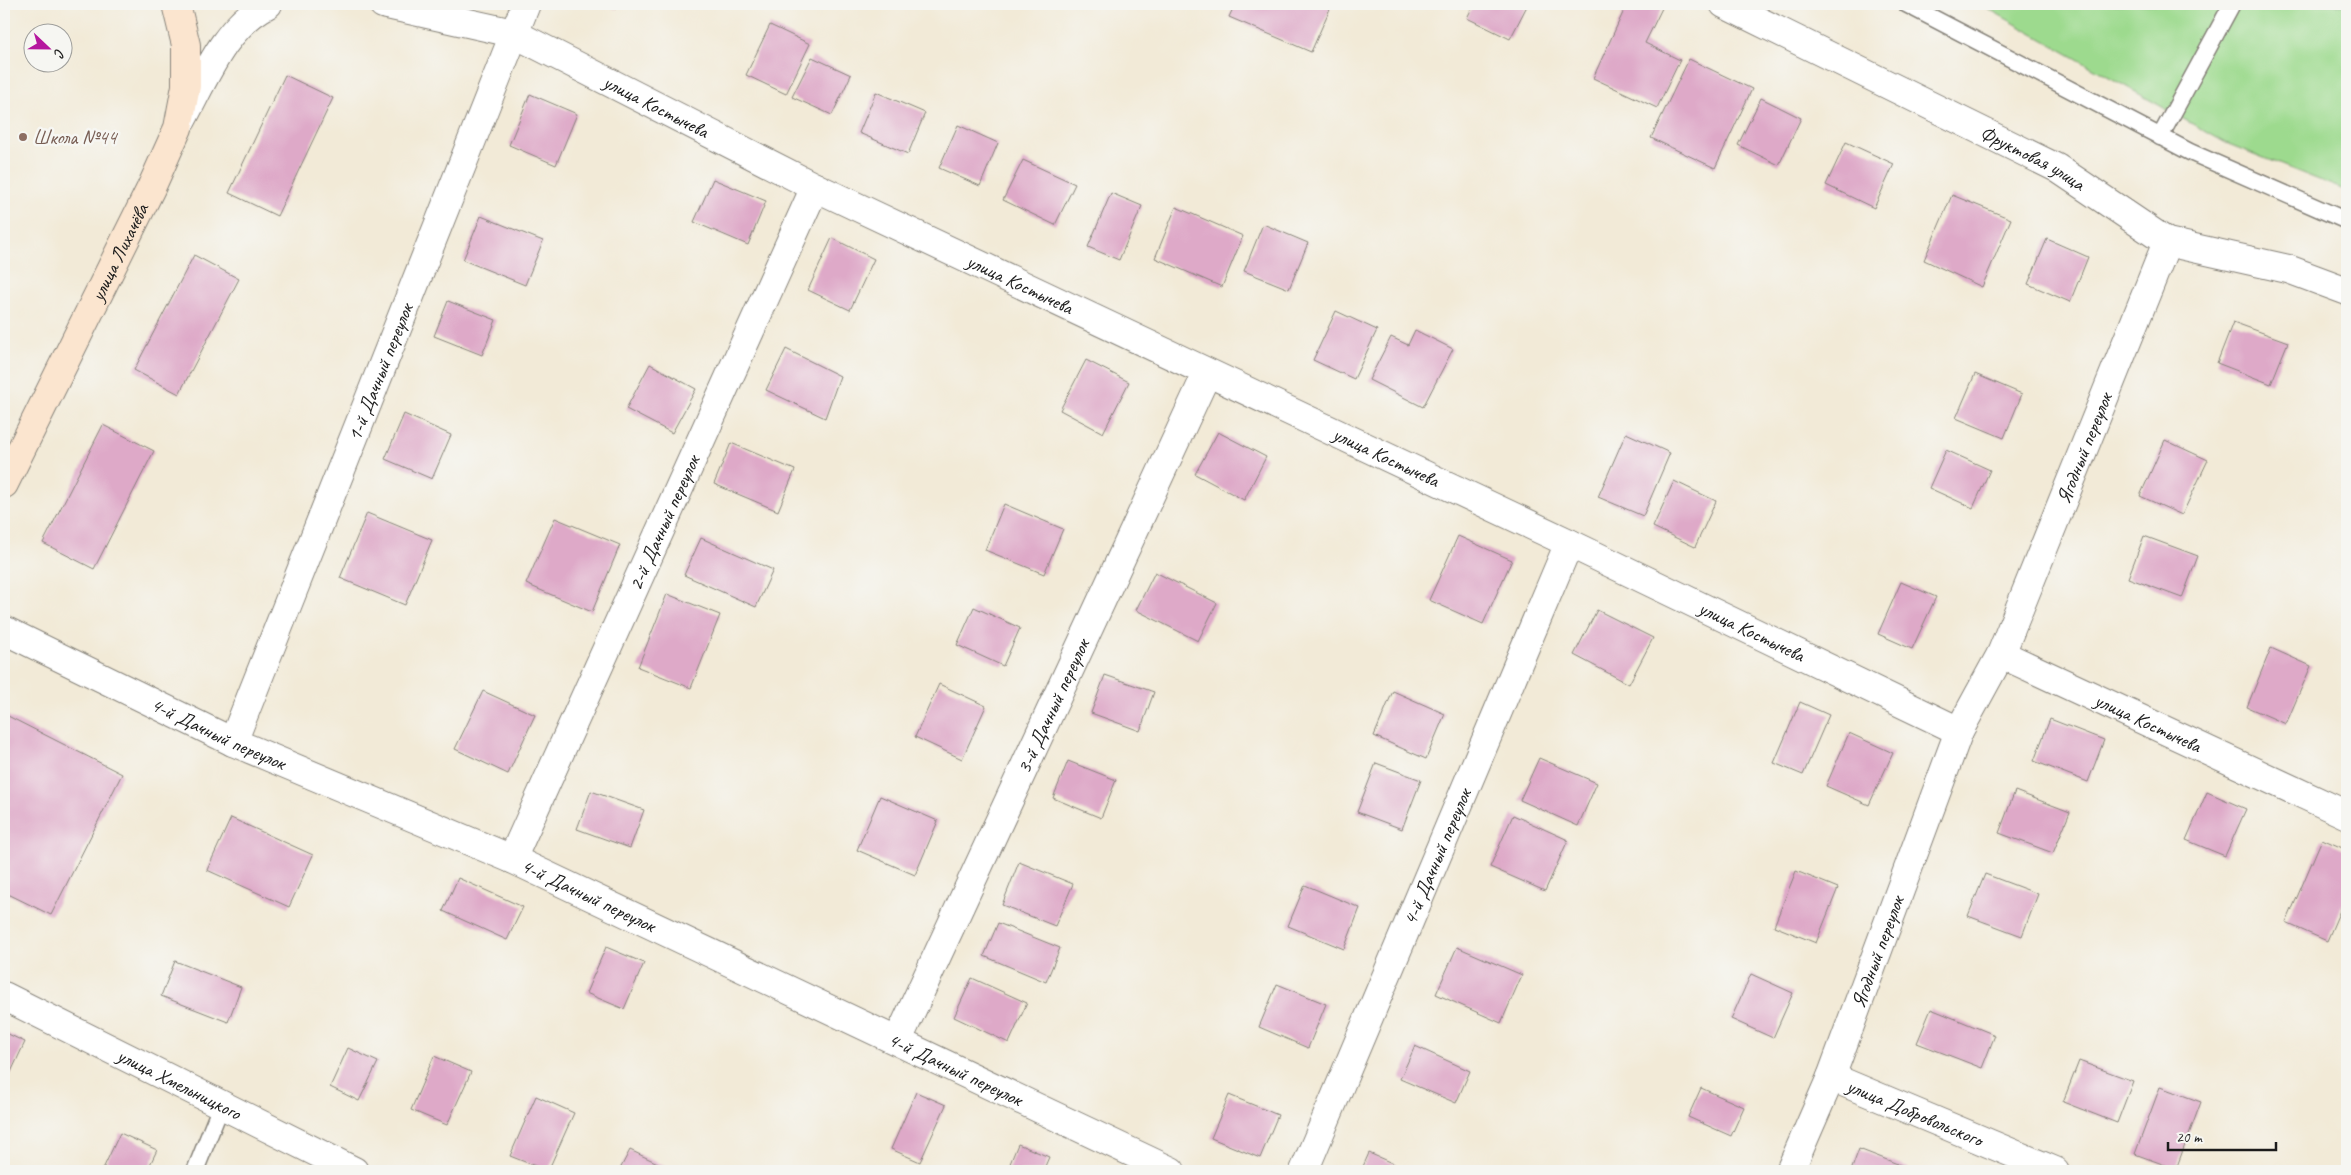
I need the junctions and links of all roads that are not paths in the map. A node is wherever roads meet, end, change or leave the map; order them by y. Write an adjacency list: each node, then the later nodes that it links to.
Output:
1 (268, 4): 9 (street)
2 (383, 4): 8 (street, улица Костычева)
3 (526, 4): 8 (street, 1-й Дачный переулок)
4 (1724, 4): 13 (street, Фруктовая улица)
5 (1906, 4): 10 (lane)
6 (2232, 4): 10 (lane)
7 (177, 5): 9 (main road, улица Лихачёва)
8 (513, 33): 11 (street, улица Костычева); 21 (street, 1-й Дачный переулок)
9 (178, 128): 16 (main road, улица Лихачёва)
10 (2160, 137): 12 (lane)
11 (815, 187): 15 (street, улица Костычева); 23 (street, 2-й Дачный переулок)
12 (2347, 221)
13 (2167, 242): 14 (street, Фруктовая улица); 19 (street, Ягодный переулок)
14 (2347, 290)
15 (1207, 373): 17 (street, улица Костычева); 25 (street, 3-й Дачный переулок)
16 (4, 484)
17 (1569, 543): 20 (street, улица Костычева); 31 (street, 4-й Дачный переулок)
18 (4, 630): 21 (street, 4-й Дачный переулок)
19 (2001, 654): 20 (street); 22 (street, улица Костычева)
20 (1959, 731): 26 (street, Ягодный переулок)
21 (233, 742): 23 (street, 4-й Дачный переулок)
22 (2347, 815)
23 (512, 859): 25 (street, 4-й Дачный переулок)
24 (4, 996): 27 (street, улица Хмельницкого)
25 (898, 1040): 30 (street, 4-й Дачный переулок)
26 (1831, 1077): 32 (street, Ягодный переулок); 33 (street, улица Добровольского)
27 (221, 1106): 28 (lane); 29 (street, улица Хмельницкого)
28 (195, 1171)
29 (354, 1171)
30 (1170, 1171)
31 (1304, 1171)
32 (1790, 1171)
33 (2055, 1171)

